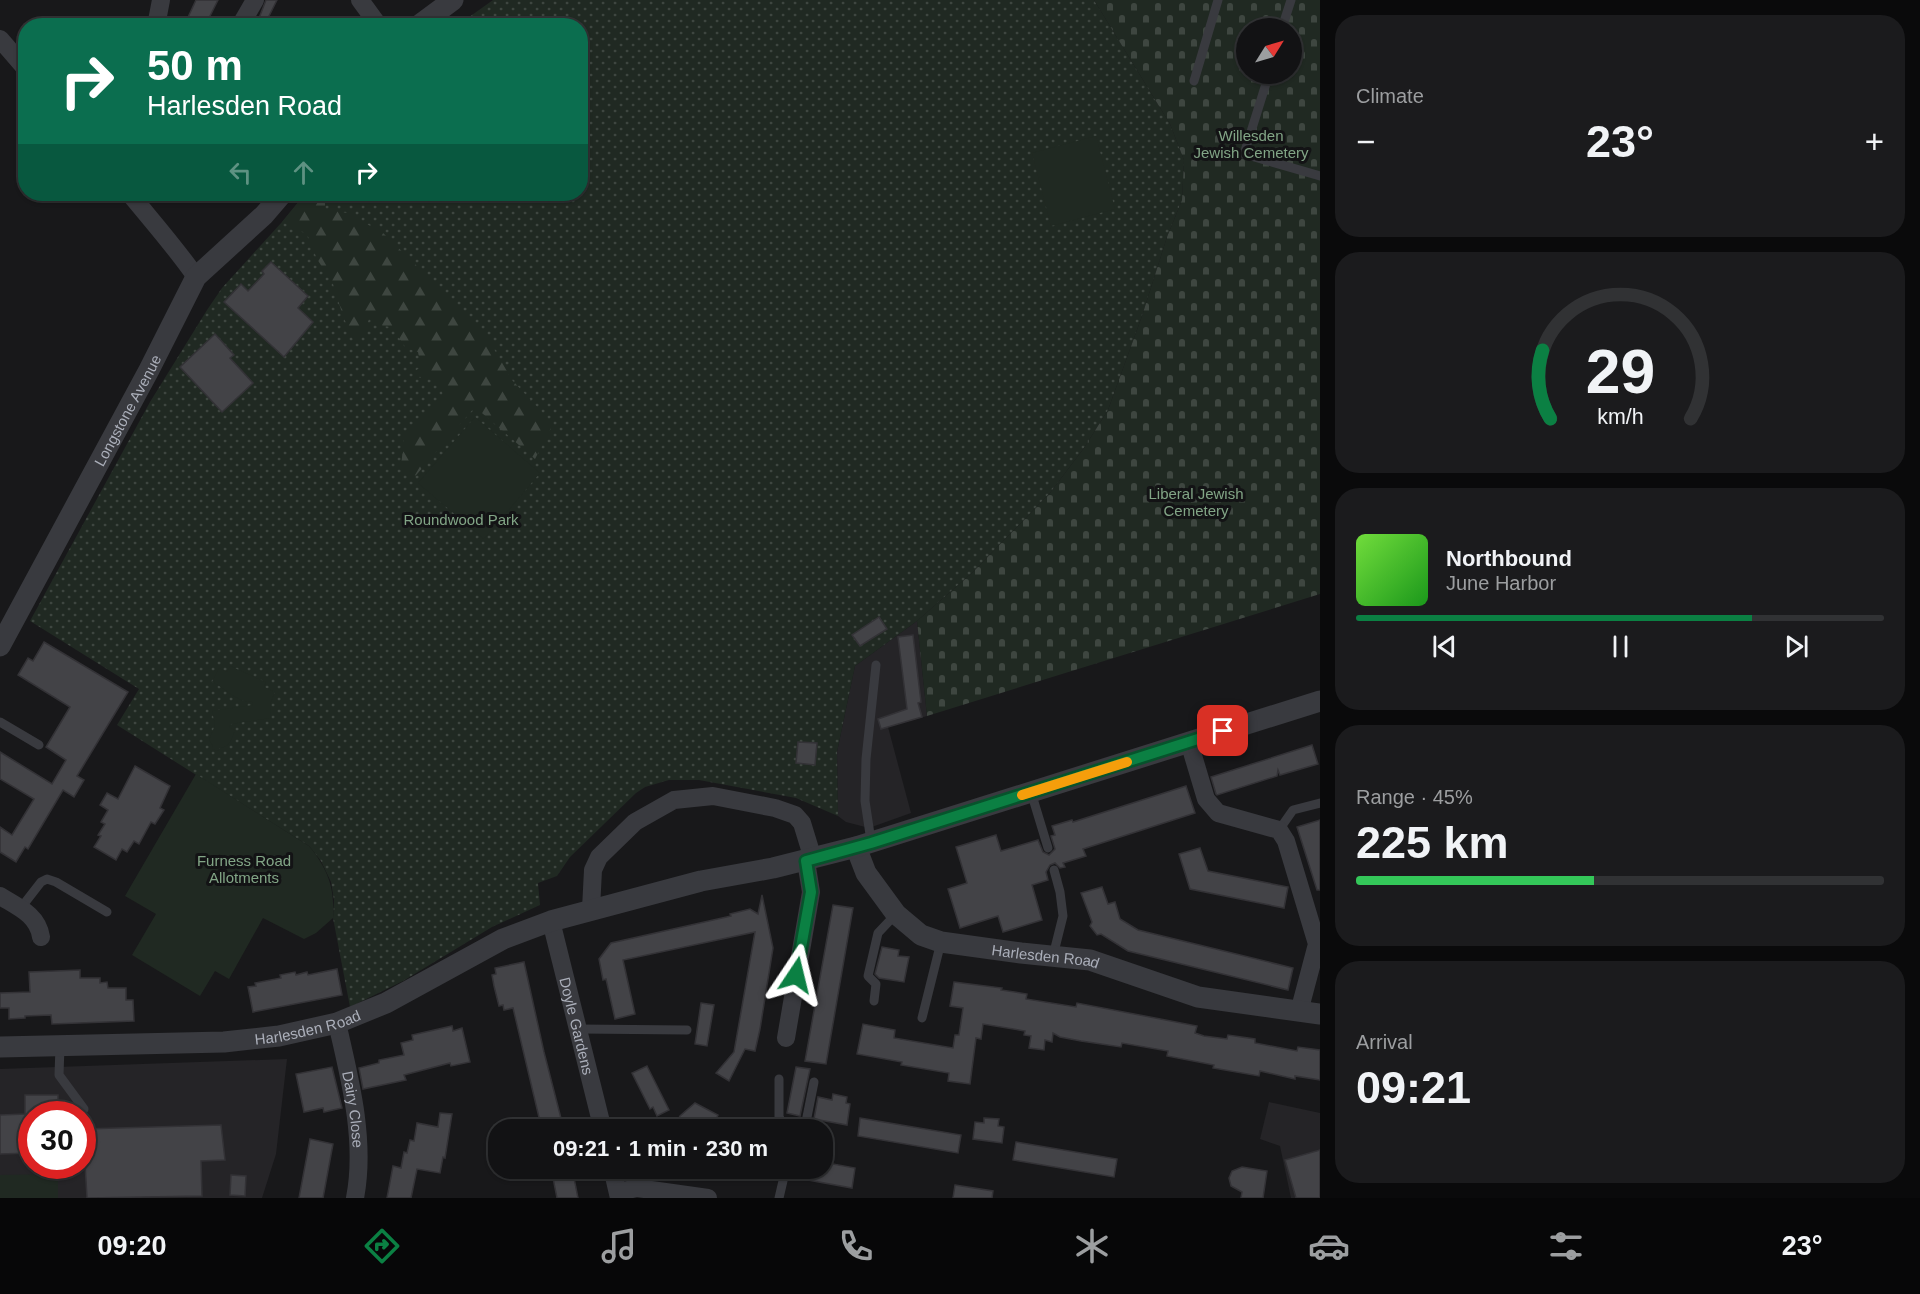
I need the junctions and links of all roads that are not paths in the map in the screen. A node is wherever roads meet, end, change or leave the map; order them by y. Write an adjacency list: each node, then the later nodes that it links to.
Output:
1 (161, 0): 7 (street)
2 (255, 0): 8 (street)
3 (360, 0): 9 (street)
4 (453, 0): 10 (street)
5 (1218, 0): 14 (lane)
6 (1291, 0): 11 (lane)
7 (158, 18)
8 (245, 18)
9 (373, 18)
10 (429, 18)
11 (1285, 18)
12 (0, 39): 13 (street)
13 (18, 60)
14 (1194, 81)
15 (1266, 84): 16 (lane)
16 (1320, 176)
17 (136, 201): 19 (street)
18 (276, 201): 19 (street, Longstone Avenue)
19 (196, 277): 20 (street, Longstone Avenue)
20 (0, 646)
21 (876, 665): 29 (lane)
22 (1320, 700): 24 (street)
23 (0, 722): 25 (lane)
24 (1189, 742): 26 (street); 28 (street)
25 (39, 745)
26 (1031, 792): 29 (street); 30 (lane)
27 (1320, 803): 28 (lane)
28 (1279, 830): 43 (street)
29 (863, 845): 31 (street, Harlesden Road); 37 (street, Harlesden Road)
30 (1048, 848)
31 (809, 860): 35 (street, Harlesden Road); 35 (street); 49 (street)
32 (1054, 870): 41 (lane)
33 (0, 897): 34 (street)
34 (20, 909): 36 (lane); 39 (street)
35 (591, 909): 38 (street, Harlesden Road)
36 (107, 912)
37 (896, 914): 40 (street, Harlesden Road); 42 (lane)
38 (551, 921): 46 (street, Harlesden Road); 47 (street, Doyle Gardens)
39 (41, 937)
40 (940, 942): 41 (street, Harlesden Road); 45 (lane)
41 (1053, 956): 43 (street, Harlesden Road)
42 (874, 1001)
43 (1299, 1012): 44 (street, Harlesden Road)
44 (1320, 1014)
45 (922, 1018)
46 (337, 1023): 50 (street, Harlesden Road); 61 (street, Dairy Close)
47 (579, 1029): 48 (lane); 55 (street, Doyle Gardens)
48 (687, 1030)
49 (786, 1038)
50 (60, 1046): 51 (street, Harlesden Road); 54 (lane)
51 (0, 1047)
52 (779, 1079): 56 (lane)
53 (814, 1082): 57 (lane)
54 (78, 1101)
55 (600, 1119)
56 (780, 1119)
57 (807, 1119)
58 (614, 1179): 60 (street)
59 (783, 1179): 63 (lane)
60 (618, 1195): 62 (street)
61 (355, 1198)
62 (708, 1198)
63 (779, 1198)

